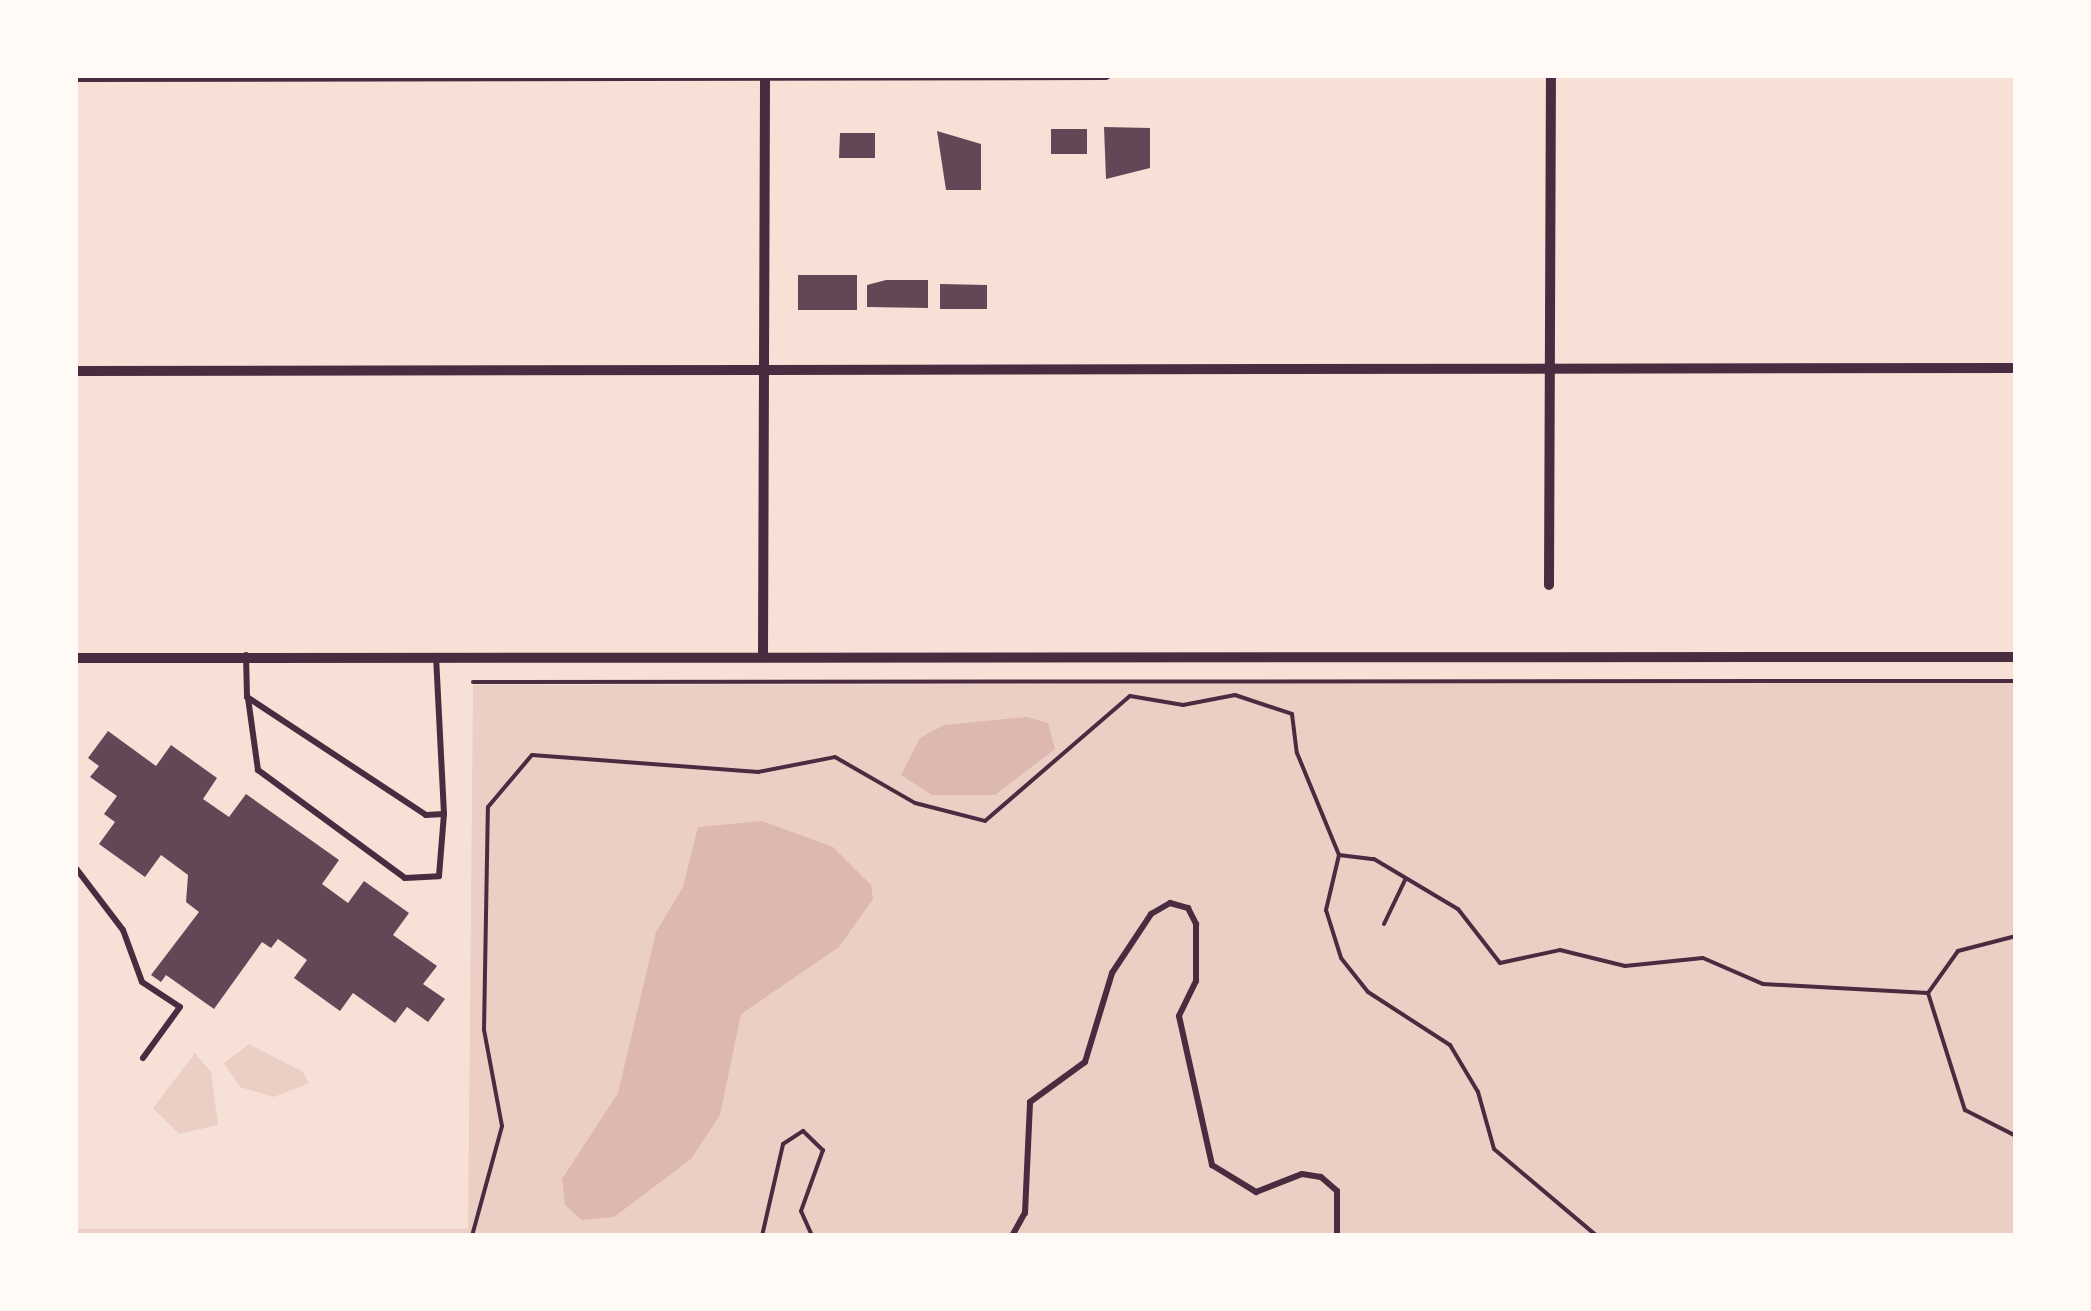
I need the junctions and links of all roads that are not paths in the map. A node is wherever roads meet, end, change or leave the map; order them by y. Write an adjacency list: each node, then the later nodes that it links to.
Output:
1 (1106, 75): 3 (street)
2 (1551, 75): 5 (street)
3 (765, 76): 4 (street); 7 (street)
4 (75, 77)
5 (1553, 368): 6 (street); 7 (street); 9 (street)
6 (2016, 368)
7 (765, 370): 8 (street); 12 (street)
8 (75, 371)
9 (1550, 585)
10 (246, 654): 11 (street); 14 (street); 15 (lane)
11 (436, 655): 12 (street); 16 (lane)
12 (763, 655): 13 (street)
13 (2016, 657)
14 (75, 658)
15 (248, 697): 16 (lane); 16 (lane)
16 (444, 814)
17 (75, 868): 18 (lane)
18 (143, 1058)
19 (1012, 1236): 20 (lane)
20 (1337, 1236)

